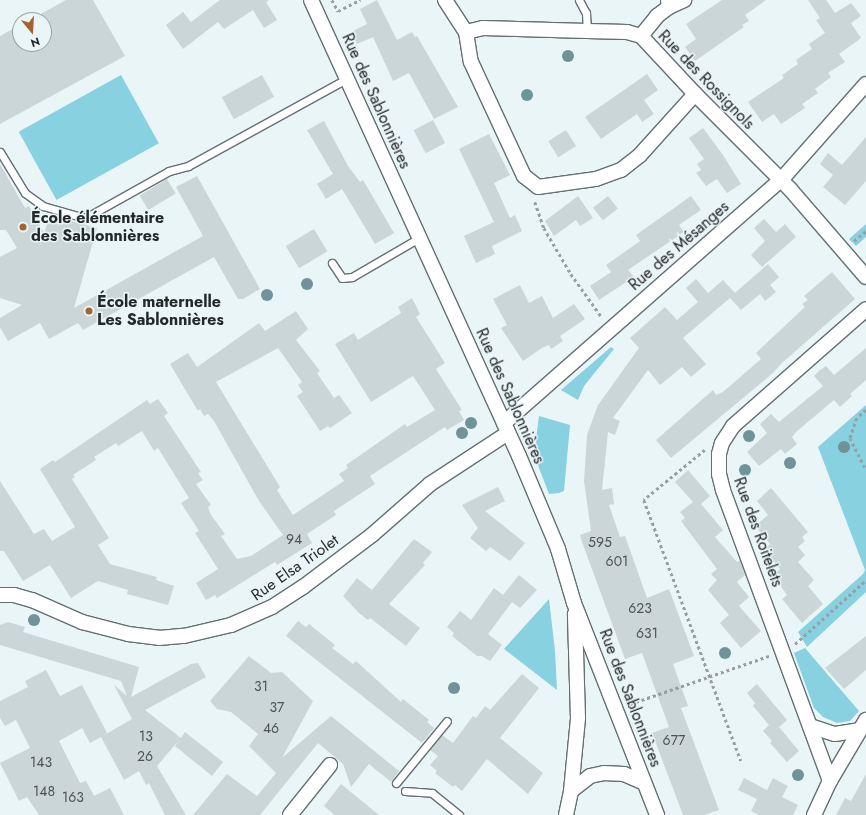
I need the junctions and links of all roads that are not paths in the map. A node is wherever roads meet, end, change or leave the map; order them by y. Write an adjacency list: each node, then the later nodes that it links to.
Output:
1 (311, 0): 9 (street, Rue des Sablonnières)
2 (445, 0): 7 (street)
3 (580, 0): 6 (lane)
4 (684, 0): 5 (street)
5 (668, 4): 8 (street)
6 (587, 30): 7 (street, Rue des Rossignols); 8 (street, Rue des Rossignols)
7 (466, 32): 11 (street)
8 (641, 36): 11 (street, Rue des Rossignols)
9 (348, 78): 12 (lane); 14 (street, Rue des Sablonnières)
10 (866, 84): 13 (street, Rue des Mésanges)
11 (695, 94): 13 (street, Rue des Rossignols)
12 (0, 152)
13 (781, 180): 16 (street, Rue des Rossignols); 18 (street, Rue des Mésanges)
14 (419, 238): 15 (lane); 18 (street, Rue des Sablonnières)
15 (332, 263)
16 (866, 277)
17 (866, 309): 23 (street, Rue des Roitelets)
18 (506, 428): 19 (street, Rue Elsa Triolet); 20 (street, Rue des Sablonnières)
19 (0, 596)
20 (574, 603): 26 (street, Rue des Sablonnières); 29 (street)
21 (447, 721): 27 (lane)
22 (863, 725): 23 (street); 25 (street)
23 (810, 726): 25 (street, Rue des Roitelets)
24 (330, 766): 30 (street)
25 (830, 781): 34 (street)
26 (644, 783): 29 (street); 33 (street, Rue des Sablonnières)
27 (396, 784)
28 (405, 791): 31 (lane)
29 (571, 791): 32 (street)
30 (293, 811)
31 (459, 815)
32 (566, 815)
33 (657, 815)
34 (814, 815)

